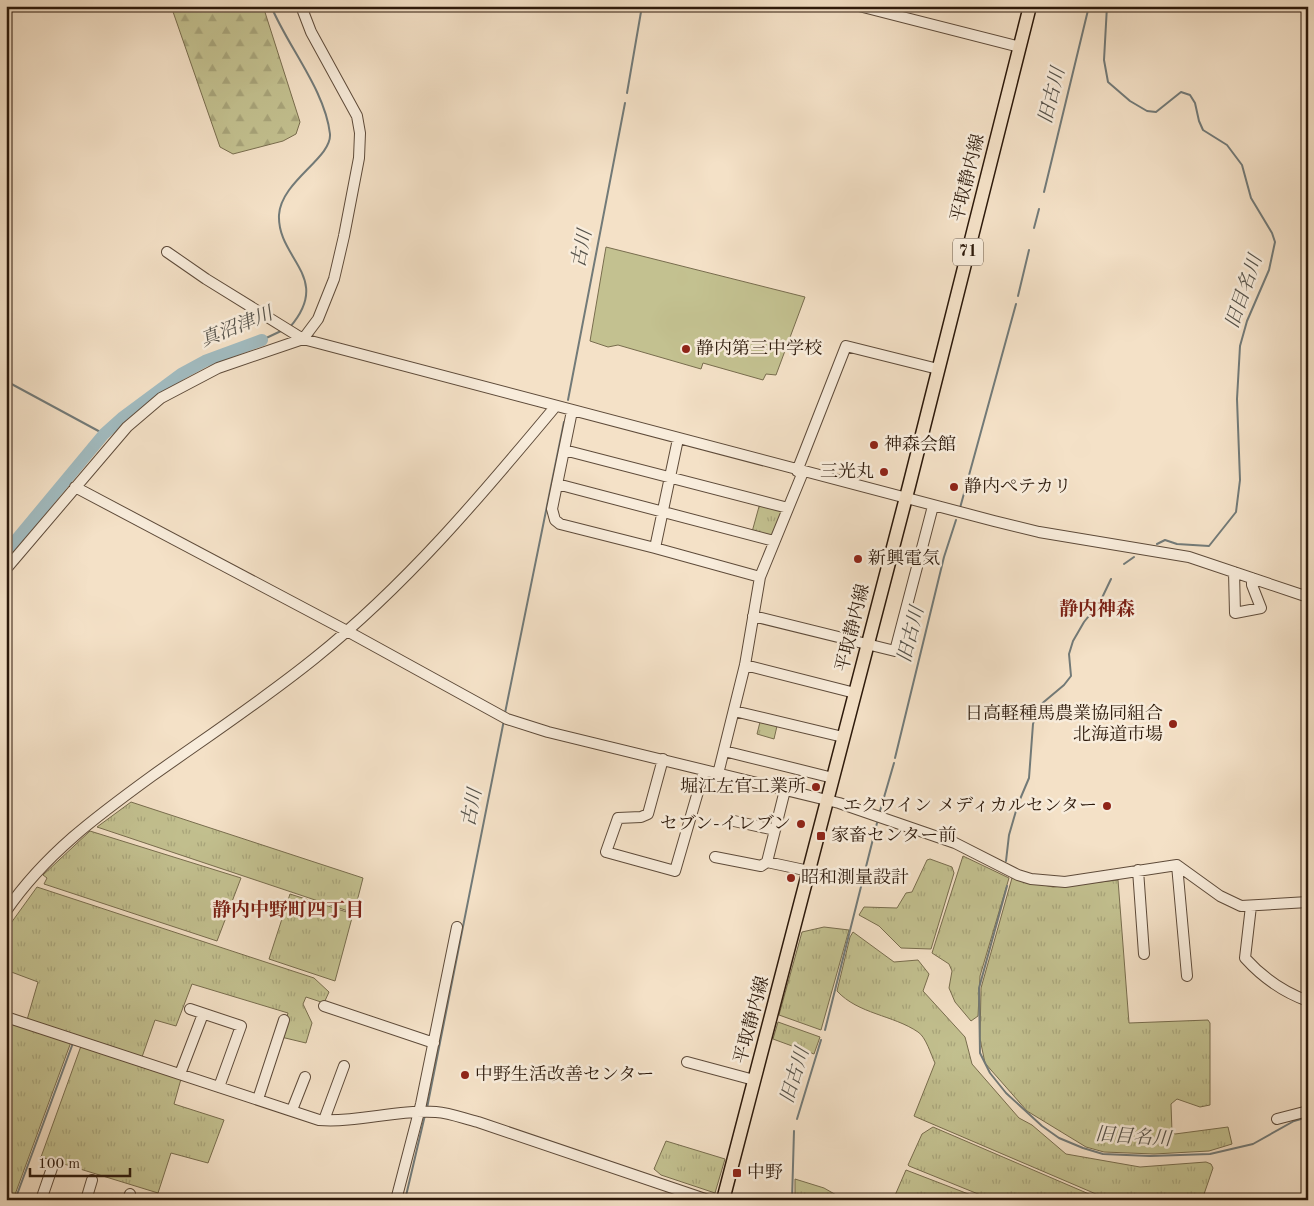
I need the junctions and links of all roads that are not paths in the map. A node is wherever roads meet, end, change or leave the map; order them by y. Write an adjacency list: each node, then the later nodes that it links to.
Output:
1 (301, 6): 6 (street)
2 (859, 6): 4 (street)
3 (1030, 6): 4 (main road, 平取静内線 / 71)
4 (1020, 46): 7 (main road, 平取静内線 / 71)
5 (167, 252): 6 (street)
6 (304, 339): 8 (street); 15 (street)
7 (938, 369): 12 (street); 16 (main road, 平取静内線 / 71)
8 (554, 407): 9 (street); 28 (street)
9 (572, 412): 10 (street); 11 (street)
10 (678, 439): 12 (street); 13 (street)
11 (564, 450): 13 (street); 14 (street)
12 (800, 471): 16 (street); 18 (street)
13 (670, 477): 18 (street); 19 (street)
14 (557, 484): 19 (street); 21 (street)
15 (75, 487): 22 (street); 28 (street)
16 (905, 499): 17 (street); 29 (main road, 平取静内線 / 71)
17 (933, 506): 23 (street); 29 (street)
18 (788, 508): 20 (street)
19 (663, 513): 20 (street); 21 (street)
20 (774, 541): 24 (street)
21 (655, 548): 24 (street)
22 (6, 569)
23 (1234, 572): 25 (street); 25 (street)
24 (760, 577): 27 (street)
25 (1252, 578): 26 (street)
26 (1308, 597)
27 (753, 616): 29 (street); 30 (street)
28 (347, 631): 35 (street); 50 (street)
29 (867, 645): 31 (main road, 平取静内線 / 71)
30 (745, 665): 31 (street); 32 (street)
31 (855, 693): 33 (main road, 平取静内線 / 71)
32 (734, 711): 33 (street); 34 (street)
33 (843, 737): 38 (main road, 平取静内線 / 71)
34 (724, 750): 37 (street); 38 (street)
35 (663, 759): 36 (street); 36 (street)
36 (704, 771): 37 (street)
37 (718, 774): 39 (street)
38 (833, 778): 40 (main road, 平取静内線 / 71)
39 (785, 790): 40 (street); 42 (street)
40 (827, 800): 46 (street); 47 (main road, 平取静内線 / 71)
41 (734, 821): 42 (street)
42 (775, 830): 44 (street)
43 (715, 857): 44 (street)
44 (766, 862): 47 (street)
45 (1177, 864): 46 (street); 49 (street); 53 (street)
46 (1138, 870): 52 (street)
47 (809, 871): 65 (main road, 平取静内線 / 71)
48 (1308, 902): 49 (street)
49 (1251, 906): 54 (street)
50 (6, 911)
51 (457, 927): 60 (street)
52 (1144, 954)
53 (1187, 976)
54 (1308, 1001)
55 (324, 1006): 60 (street)
56 (190, 1009): 57 (street)
57 (203, 1014): 63 (street); 66 (street)
58 (6, 1017): 63 (street)
59 (284, 1020): 67 (street)
60 (434, 1042): 70 (street)
61 (687, 1062): 65 (street)
62 (344, 1066): 72 (street)
63 (180, 1074): 66 (street)
64 (305, 1077): 68 (street)
65 (754, 1080): 79 (main road, 平取静内線 / 71)
66 (219, 1086): 67 (street)
67 (258, 1099): 68 (street)
68 (292, 1110): 72 (street)
69 (1308, 1111): 71 (street)
70 (424, 1113): 72 (street); 77 (street); 78 (street)
71 (1277, 1119)
72 (324, 1120)
73 (52, 1168): 75 (street)
74 (92, 1180): 76 (street)
75 (41, 1200)
76 (86, 1200)
77 (396, 1200)
78 (708, 1200)
79 (723, 1200)

